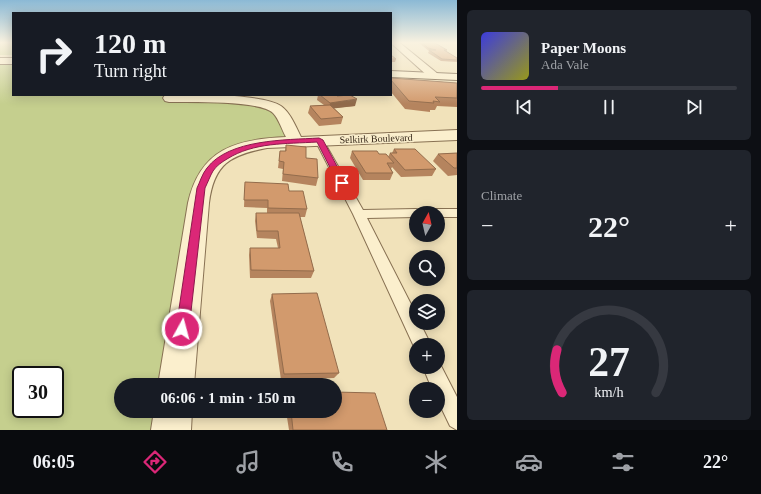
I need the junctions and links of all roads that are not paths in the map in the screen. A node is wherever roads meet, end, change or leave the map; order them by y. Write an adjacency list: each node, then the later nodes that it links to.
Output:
1 (418, 63): 4 (street)
2 (392, 68): 4 (street)
3 (457, 71): 4 (street)
4 (430, 73): 5 (street); 6 (street)
5 (392, 74)
6 (457, 77)
7 (170, 98): 10 (street)
8 (457, 135): 9 (street, Selkirk Boulevard)
9 (319, 140): 10 (street, Selkirk Boulevard); 14 (lane)
10 (296, 141): 17 (street, Selkirk Boulevard)
11 (409, 213): 14 (lane)
12 (445, 213): 13 (lane)
13 (457, 213)
14 (359, 214): 15 (lane)
15 (419, 338)
16 (435, 374): 19 (lane)
17 (177, 378)
18 (172, 418): 20 (street)
19 (457, 419)
20 (171, 430)

